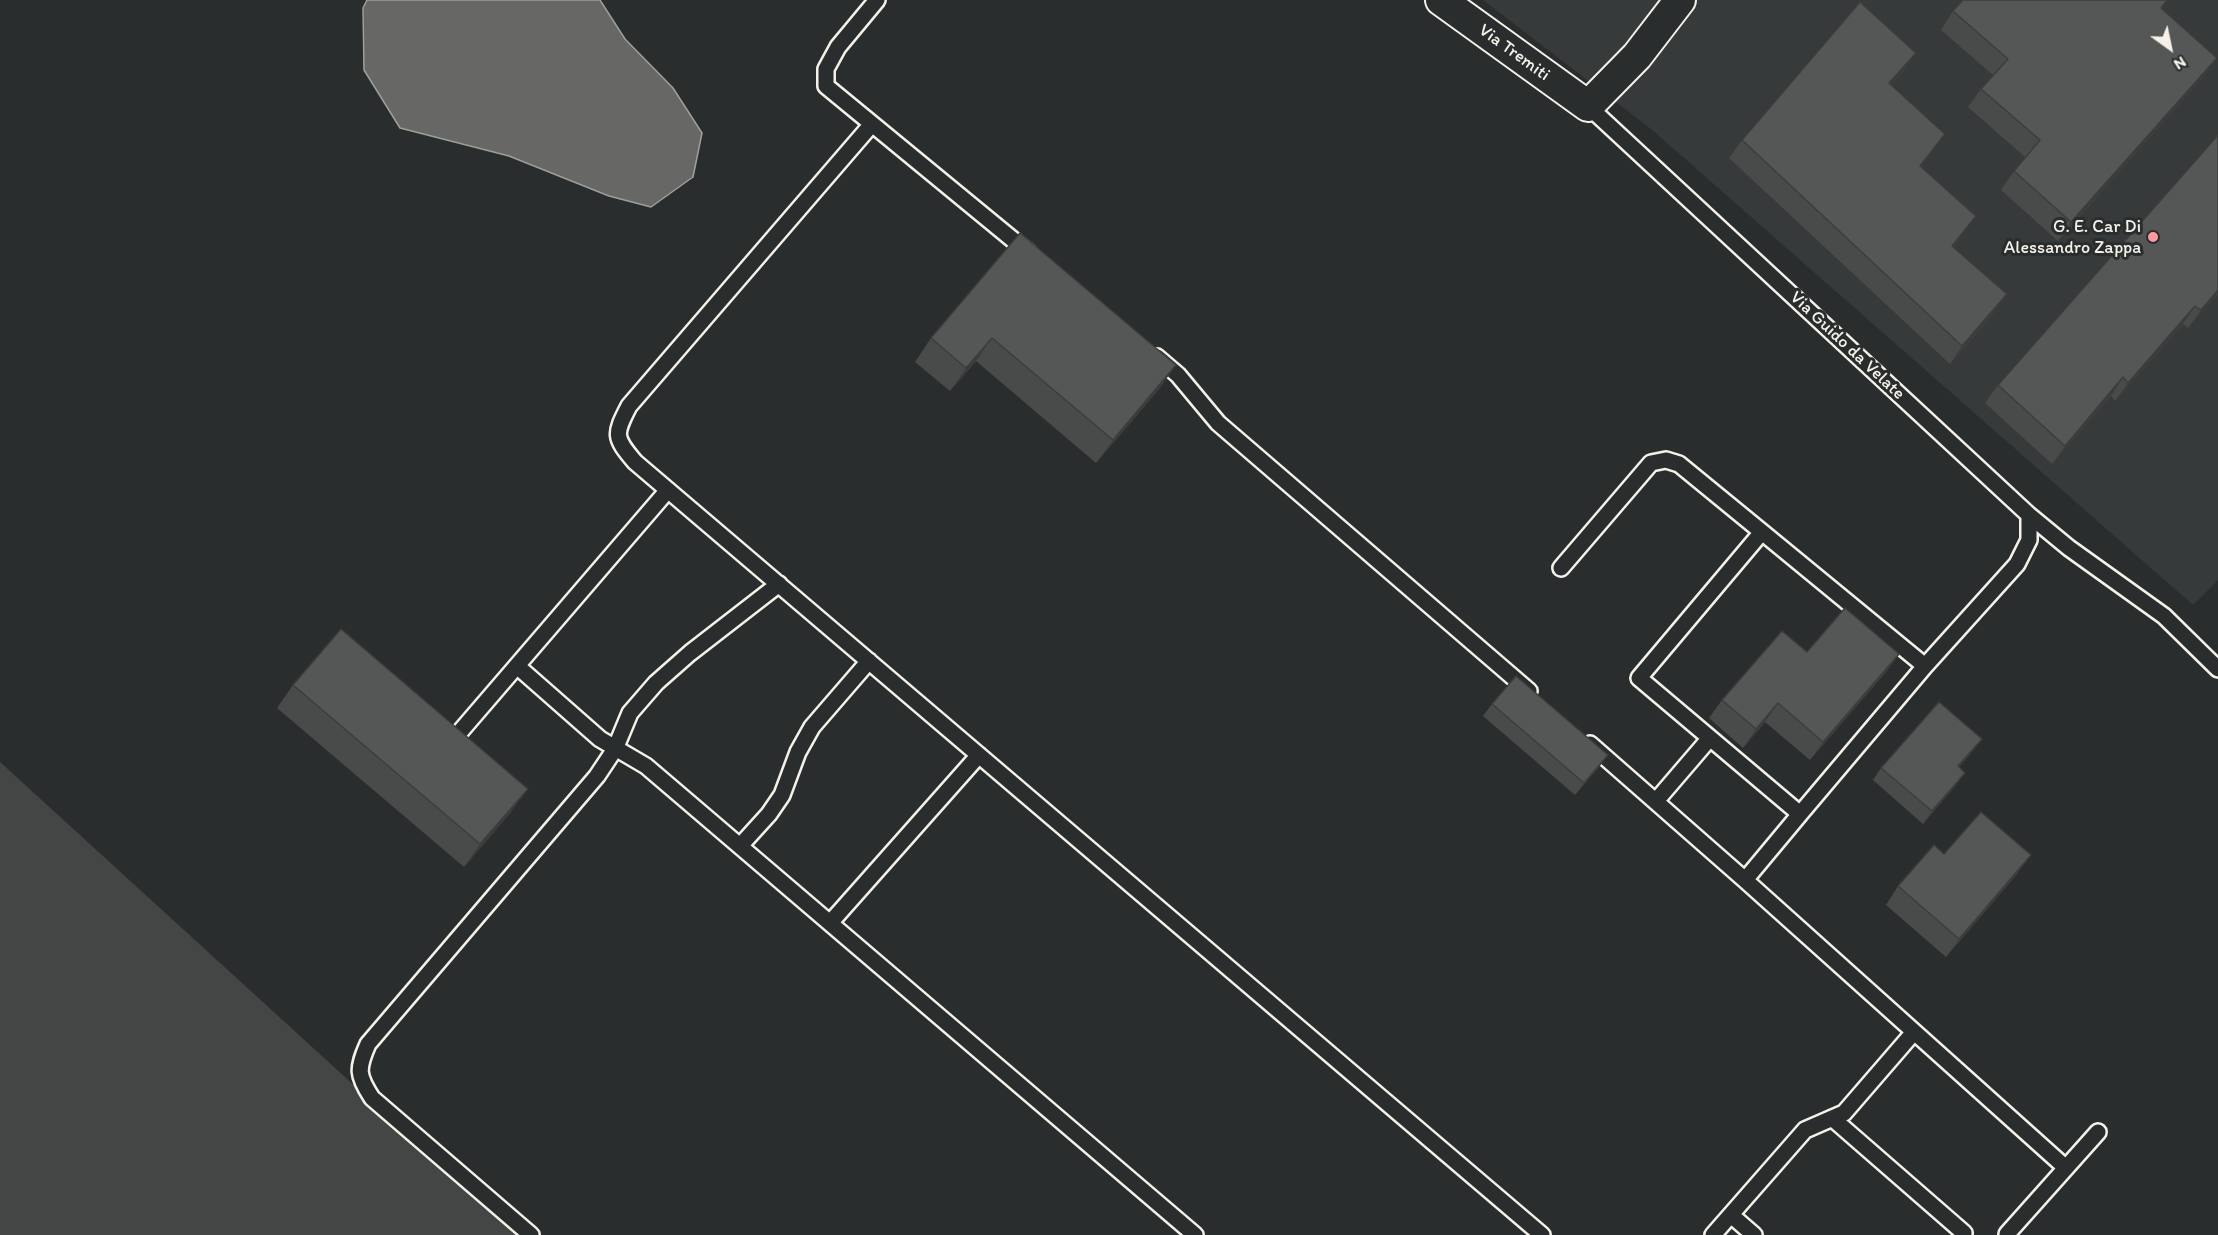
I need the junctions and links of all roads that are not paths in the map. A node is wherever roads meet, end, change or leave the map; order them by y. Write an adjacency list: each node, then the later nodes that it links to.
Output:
1 (877, 0): 5 (lane)
2 (1441, 0): 4 (street, Via Tremiti)
3 (1680, 0): 4 (street)
4 (1588, 106): 9 (lane, Via Guido da Velate)
5 (872, 124): 6 (lane); 8 (lane)
6 (1039, 261)
7 (1141, 344): 17 (lane)
8 (668, 490): 12 (lane); 14 (lane)
9 (2029, 515): 15 (lane); 16 (lane, Via Guido da Velate)
10 (1762, 532): 11 (lane); 15 (lane); 20 (lane)
11 (1561, 568)
12 (779, 584): 13 (lane); 21 (lane)
13 (869, 661): 22 (lane); 25 (lane)
14 (517, 666): 19 (lane); 21 (lane)
15 (1925, 666): 24 (lane)
16 (2218, 669)
17 (1540, 701)
18 (1575, 732): 23 (lane)
19 (459, 733)
20 (1710, 738): 23 (lane); 24 (lane)
21 (615, 749): 25 (lane); 35 (lane)
22 (979, 755): 27 (lane); 37 (lane)
23 (1656, 801): 26 (lane)
24 (1800, 814): 26 (lane)
25 (740, 846): 27 (lane)
26 (1745, 880): 28 (lane)
27 (830, 924): 36 (lane)
28 (1914, 1032): 29 (lane); 31 (lane)
29 (1832, 1118): 32 (lane); 33 (lane)
30 (2098, 1132): 31 (lane)
31 (2066, 1168): 34 (lane)
32 (1731, 1215): 38 (lane); 39 (lane)
33 (1965, 1233)
34 (2007, 1234)
35 (531, 1235)
36 (1195, 1235)
37 (1542, 1235)
38 (1713, 1235)
39 (1754, 1235)

